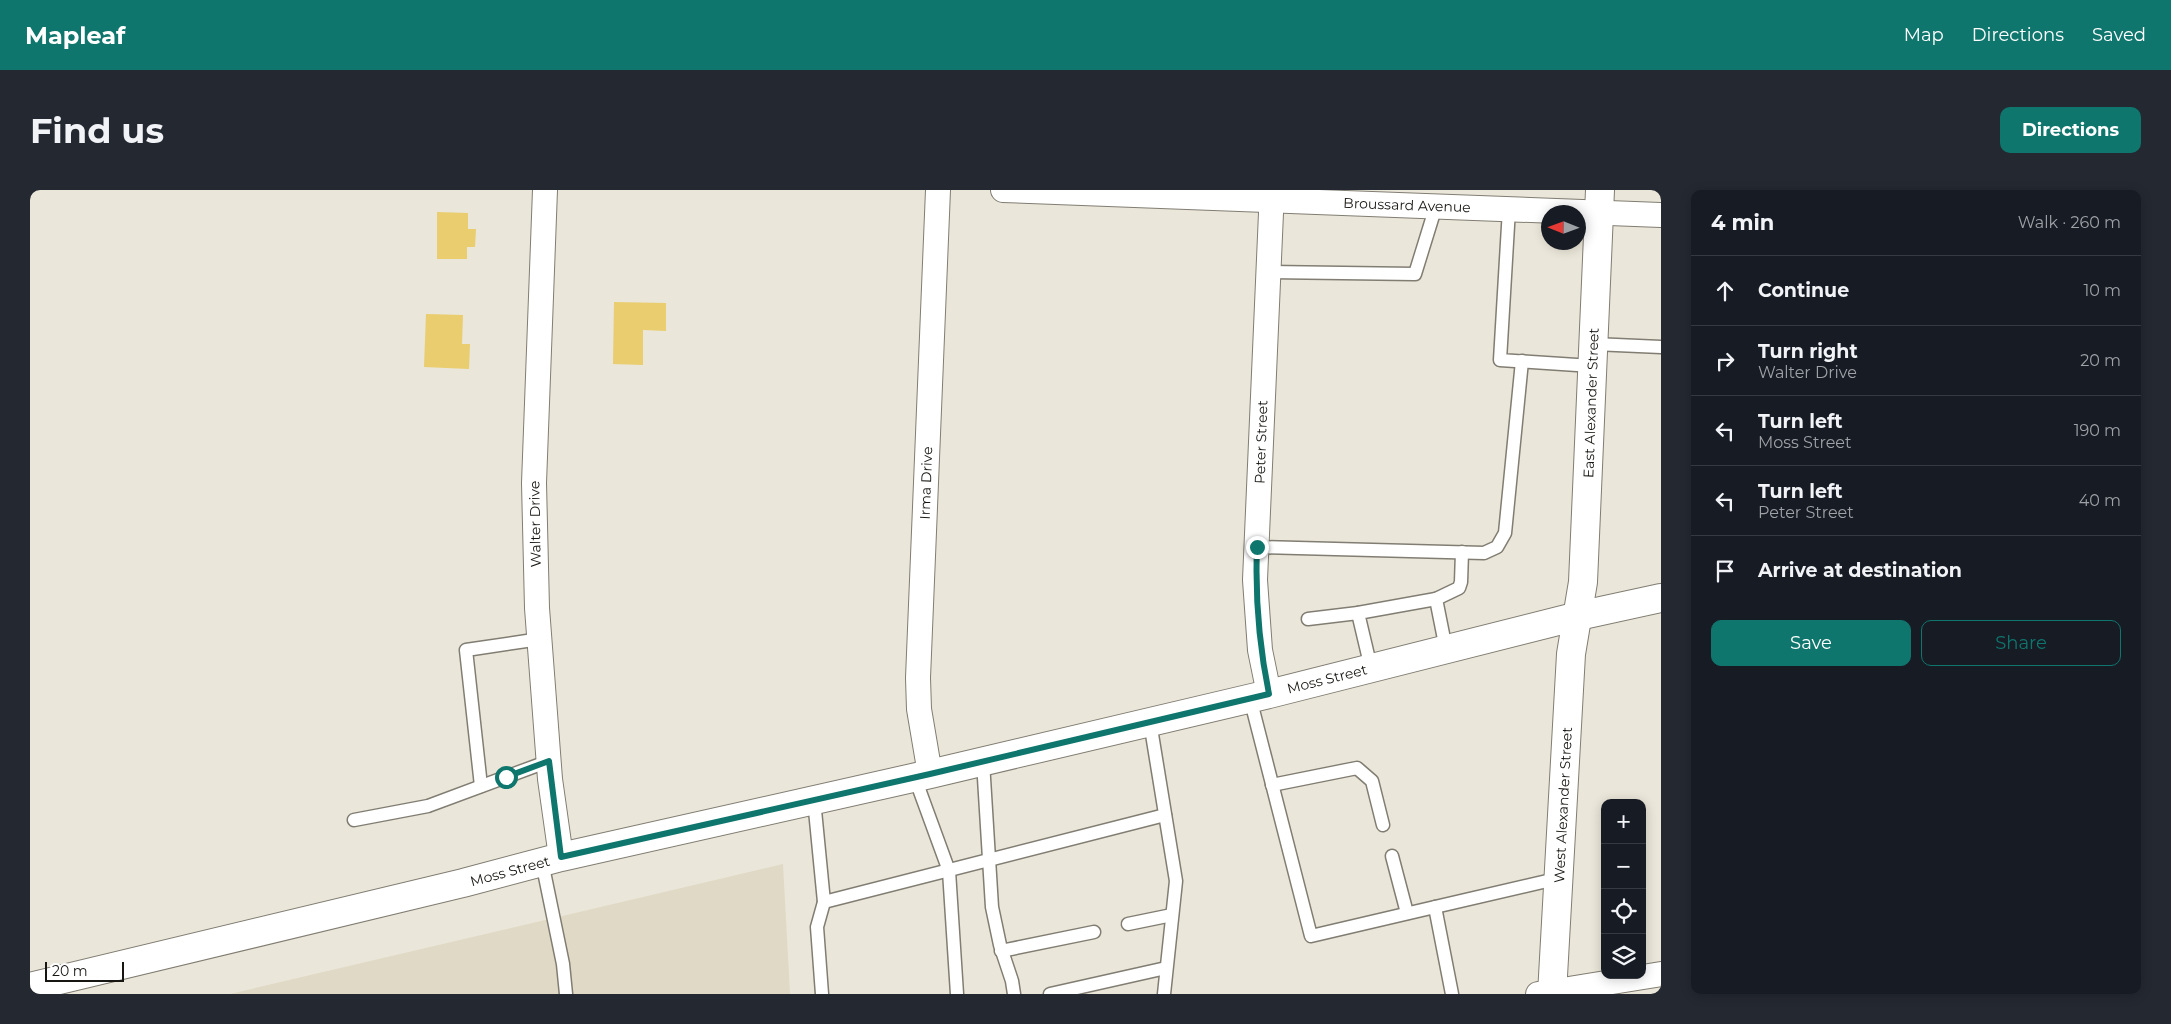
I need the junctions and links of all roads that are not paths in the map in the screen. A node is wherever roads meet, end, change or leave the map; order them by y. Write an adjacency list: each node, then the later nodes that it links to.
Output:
1 (544, 190): 20 (street, Walter Drive)
2 (938, 190): 27 (street, Irma Drive)
3 (1003, 190): 4 (street, Broussard Avenue)
4 (1272, 195): 6 (street, Broussard Avenue); 9 (street, Peter Street)
5 (1599, 201): 7 (street, Broussard Avenue); 8 (street, Broussard Avenue); 11 (main road, East Alexander Street)
6 (1436, 206): 7 (street, Broussard Avenue); 9 (lane)
7 (1509, 209): 12 (lane)
8 (1661, 215)
9 (1269, 272): 13 (street, Peter Street)
10 (1661, 347): 11 (lane)
11 (1593, 355): 12 (lane); 18 (main road, East Alexander Street)
12 (1522, 361): 14 (lane)
13 (1257, 547): 14 (lane); 23 (street, Peter Street)
14 (1462, 552): 16 (lane)
15 (1661, 598): 18 (main road, Moss Street)
16 (1436, 599): 17 (lane); 21 (lane)
17 (1358, 612): 19 (lane); 22 (lane)
18 (1578, 616): 21 (main road, Moss Street); 38 (main road, West Alexander Street)
19 (1308, 619)
20 (540, 639): 25 (street, Walter Drive); 29 (lane)
21 (1446, 649): 22 (main road, Moss Street)
22 (1371, 668): 23 (main road, Moss Street)
23 (1259, 696): 24 (main road, Moss Street); 28 (lane)
24 (1150, 722): 26 (main road, Moss Street); 31 (lane)
25 (549, 761): 29 (lane); 35 (street, Walter Drive)
26 (983, 762): 27 (main road, Moss Street); 36 (lane)
27 (923, 776): 30 (main road, Moss Street); 37 (lane)
28 (1272, 785): 33 (lane); 41 (lane)
29 (481, 786): 32 (lane)
30 (814, 800): 35 (main road, Moss Street); 39 (lane)
31 (1165, 815): 36 (lane); 42 (lane)
32 (354, 820)
33 (1383, 825)
34 (1392, 856): 41 (lane)
35 (552, 860): 48 (main road, Moss Street); 50 (lane)
36 (989, 861): 37 (lane); 45 (lane)
37 (949, 871): 39 (lane); 52 (lane)
38 (1560, 878): 40 (lane); 49 (main road, West Alexander Street)
39 (824, 902): 51 (lane)
40 (1435, 907): 41 (lane); 56 (lane)
41 (1407, 913)
42 (1172, 915): 43 (lane); 46 (lane)
43 (1128, 924)
44 (1094, 932): 45 (lane)
45 (1002, 951): 53 (lane)
46 (1166, 968): 54 (lane); 55 (lane)
47 (1661, 974): 49 (street)
48 (30, 986)
49 (1547, 993)
50 (566, 994)
51 (822, 994)
52 (957, 994)
53 (1014, 994)
54 (1050, 994)
55 (1164, 994)
56 (1452, 994)

